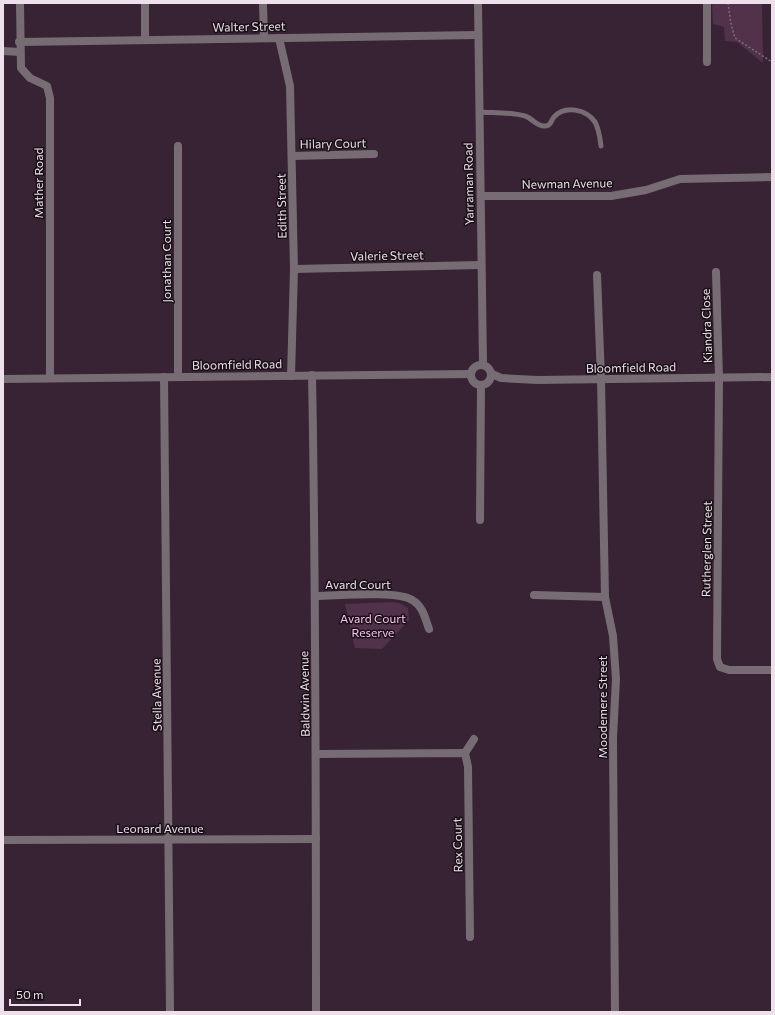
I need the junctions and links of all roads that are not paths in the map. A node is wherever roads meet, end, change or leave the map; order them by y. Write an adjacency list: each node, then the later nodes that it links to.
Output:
1 (20, 3): 10 (street, Mather Road)
2 (145, 3): 9 (street)
3 (263, 3): 7 (street)
4 (478, 3): 6 (street, Yarraman Road)
5 (707, 3): 13 (street)
6 (478, 35): 8 (street, Walter Street); 14 (street, Yarraman Road)
7 (264, 38): 8 (street, Walter Street); 9 (street, Walter Street)
8 (279, 38): 18 (street, Edith Street)
9 (145, 39): 10 (street, Walter Street)
10 (19, 42): 12 (street, Mather Road)
11 (3, 51): 12 (street)
12 (20, 52): 33 (street, Mather Road)
13 (706, 62)
14 (479, 112): 16 (lane); 20 (street, Yarraman Road)
15 (178, 146): 31 (street, Jonathan Court)
16 (601, 146)
17 (374, 154): 18 (street, Hilary Court)
18 (292, 156): 22 (street, Edith Street)
19 (772, 177): 20 (street, Newman Avenue)
20 (480, 196): 21 (street, Yarraman Road)
21 (481, 265): 22 (street, Valerie Street); 25 (street, Yarraman Road)
22 (294, 269): 29 (street, Edith Street)
23 (716, 272): 34 (street, Kiandra Close)
24 (597, 275): 36 (street, Moodemere Street)
25 (483, 364): 26 (street); 27 (street)
26 (471, 374): 28 (street, Bloomfield Road); 37 (street)
27 (492, 374): 36 (street, Bloomfield Road); 37 (street)
28 (312, 375): 29 (street, Bloomfield Road); 40 (street, Baldwin Avenue)
29 (291, 376): 31 (street, Bloomfield Road)
30 (164, 377): 31 (street, Bloomfield Road); 33 (street, Bloomfield Road); 49 (street, Stella Avenue)
31 (178, 377)
32 (772, 377): 34 (street, Bloomfield Road)
33 (50, 378): 35 (street, Bloomfield Road)
34 (719, 378): 36 (street, Bloomfield Road); 43 (street, Rutherglen Street)
35 (3, 379)
36 (601, 379): 41 (street, Moodemere Street)
37 (480, 385): 38 (street)
38 (480, 520)
39 (534, 595): 41 (street)
40 (316, 596): 42 (street, Avard Court); 46 (street, Baldwin Avenue)
41 (605, 597): 53 (street, Moodemere Street)
42 (429, 629)
43 (772, 670)
44 (474, 739): 45 (street)
45 (465, 753): 46 (street); 50 (street, Rex Court)
46 (317, 754): 47 (street, Baldwin Avenue)
47 (316, 839): 49 (street, Leonard Avenue); 52 (street, Baldwin Avenue)
48 (3, 840): 49 (street, Leonard Avenue)
49 (170, 840): 51 (street, Stella Avenue)
50 (470, 937)
51 (170, 1012)
52 (316, 1012)
53 (615, 1012)

